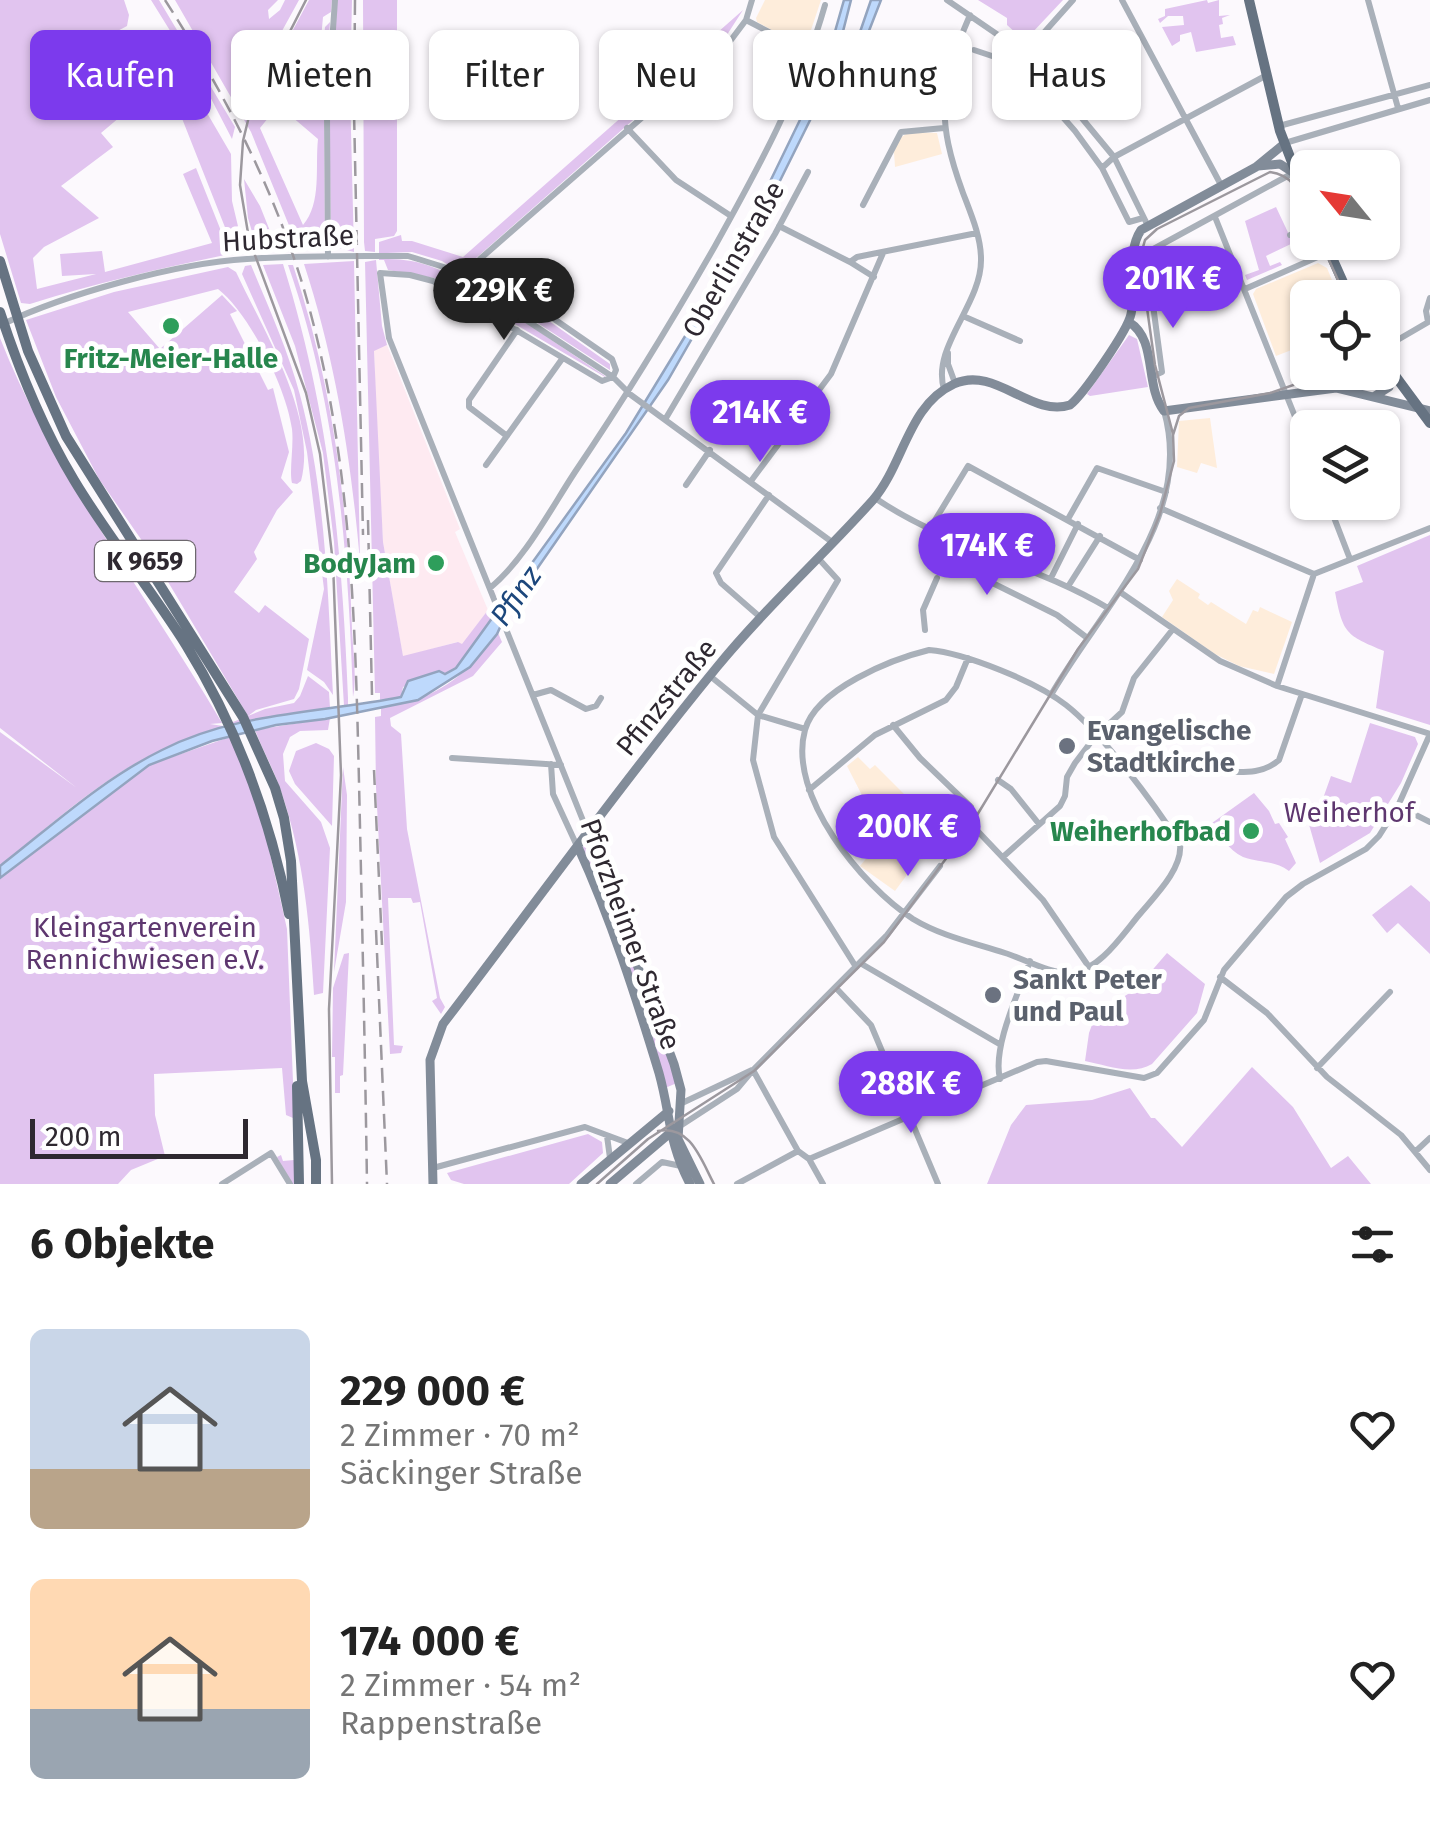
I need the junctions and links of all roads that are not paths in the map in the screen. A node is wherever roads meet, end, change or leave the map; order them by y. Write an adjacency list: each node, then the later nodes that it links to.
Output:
1 (334, 0): 45 (street)
2 (752, 0): 10 (street)
3 (947, 0): 9 (street)
4 (1073, 0): 14 (street)
5 (1122, 0): 22 (street)
6 (1250, 0): 17 (main road)
7 (1368, 0): 19 (street)
8 (825, 5): 12 (street)
9 (970, 15): 13 (street); 28 (street)
10 (746, 20): 11 (street); 27 (street)
11 (765, 30)
12 (818, 30)
13 (992, 30)
14 (1045, 30)
15 (974, 50): 16 (street)
16 (992, 56)
17 (1267, 74): 22 (street); 26 (main road)
18 (1430, 85): 19 (street)
19 (1394, 95): 21 (street); 26 (street)
20 (1430, 100): 21 (street)
21 (1398, 108): 29 (street)
22 (1184, 118): 30 (street); 37 (street)
23 (778, 120): 39 (street)
24 (1065, 120): 33 (street)
25 (1083, 120): 30 (street)
26 (1279, 126): 29 (main road)
27 (628, 128): 39 (street); 64 (street)
28 (944, 128): 38 (street); 43 (street)
29 (1284, 144): 31 (main road); 32 (main road)
30 (1114, 157): 33 (street); 41 (street)
31 (1290, 161)
32 (1256, 167): 34 (main road); 37 (main road)
33 (1102, 168): 41 (street)
34 (1290, 170)
35 (808, 172): 42 (street, Oberlinstraße)
36 (1290, 175): 40 (street)
37 (1220, 185): 41 (main road)
38 (863, 204)
39 (731, 216): 69 (street)
40 (1215, 217): 51 (street); 63 (street)
41 (1142, 221): 56 (main road)
42 (780, 226): 48 (street); 75 (street, Oberlinstraße)
43 (976, 233): 44 (street); 54 (street)
44 (883, 253): 48 (street); 50 (street)
45 (328, 257): 57 (street, Hubstraße); 64 (street, Hubstraße)
46 (0, 260): 123 (main road, K 9659)
47 (1302, 260): 51 (street)
48 (850, 262): 50 (street)
49 (380, 274): 58 (street, Hubstraße); 101 (street, Pforzheimer Straße)
50 (874, 276): 80 (street)
51 (1245, 288): 70 (street)
52 (1430, 298): 55 (street)
53 (0, 312): 121 (main road, K 9659)
54 (963, 316): 60 (street); 61 (street)
55 (1429, 321): 59 (street)
56 (1129, 322): 63 (main road); 66 (main road)
57 (0, 326)
58 (517, 330): 62 (street, Hubstraße); 77 (street)
59 (1400, 338)
60 (1020, 341)
61 (950, 347): 66 (street); 67 (street)
62 (562, 359): 64 (street, Hubstraße); 77 (street)
63 (1151, 377): 74 (main road)
64 (613, 378): 69 (street, Hubstraße)
65 (1400, 380): 72 (main road)
66 (956, 383): 67 (main road, Pfinzstraße)
67 (944, 390): 84 (main road, Pfinzstraße)
68 (1387, 390): 71 (main road)
69 (629, 392): 75 (street, Hubstraße); 101 (street)
70 (1287, 394): 71 (main road); 73 (street); 74 (main road)
71 (1374, 397): 72 (main road)
72 (1425, 409): 76 (main road)
73 (1293, 410)
74 (1164, 411): 82 (street)
75 (666, 418): 78 (street, Hubstraße)
76 (1430, 424)
77 (507, 436): 79 (street)
78 (710, 450): 80 (street, Hubstraße); 81 (street)
79 (486, 465)
80 (751, 480): 83 (street, Hubstraße)
81 (686, 485)
82 (1166, 492): 85 (street); 86 (street)
83 (770, 495): 93 (street, Hubstraße); 104 (street)
84 (875, 498): 90 (street); 93 (main road, Pfinzstraße)
85 (1160, 508): 96 (street); 97 (street)
86 (1068, 519): 88 (street); 90 (street)
87 (1335, 520): 95 (street)
88 (1078, 524): 91 (street); 99 (street)
89 (1430, 528): 95 (street)
90 (929, 530): 92 (street)
91 (1100, 536): 96 (street); 100 (street)
92 (955, 540): 99 (street); 107 (street)
93 (832, 542): 94 (main road, Pfinzstraße)
94 (817, 557): 104 (main road, Pfinzstraße); 115 (street)
95 (1350, 559): 97 (street)
96 (1140, 560): 102 (street)
97 (1314, 574): 110 (street)
98 (937, 578): 106 (street)
99 (1051, 578): 100 (street)
100 (1070, 585): 103 (street)
101 (490, 588): 112 (street, Pforzheimer Straße)
102 (1120, 592): 103 (street); 105 (street)
103 (1106, 613): 107 (street)
104 (760, 617): 109 (main road, Pfinzstraße)
105 (1173, 629): 110 (street); 119 (street)
106 (926, 630)
107 (1086, 637): 113 (street)
108 (968, 658): 113 (street); 116 (street); 117 (street)
109 (710, 676): 115 (street); 134 (main road, Pfinzstraße)
110 (1277, 686): 111 (street)
111 (1302, 694): 118 (street); 126 (street)
112 (533, 695): 114 (street); 120 (street, Pforzheimer Straße)
113 (1051, 695): 119 (street)
114 (602, 698)
115 (758, 715): 117 (street); 140 (street)
116 (893, 725): 128 (street); 130 (street)
117 (805, 729): 128 (street)
118 (1430, 734): 129 (street)
119 (1096, 736): 133 (street); 141 (street)
120 (555, 752): 124 (street, Pforzheimer Straße); 125 (street)
121 (244, 757): 123 (main road); 154 (main road, K 9659)
122 (452, 758): 125 (street)
123 (264, 760): 157 (main road, K 9659)
124 (561, 765): 125 (street); 134 (street, Pforzheimer Straße)
125 (551, 766): 135 (street, Pforzheimer Straße)
126 (1208, 772)
127 (998, 780): 133 (street)
128 (809, 790): 138 (street)
129 (1398, 806): 131 (street); 142 (street)
130 (971, 807)
131 (1430, 822)
132 (970, 823): 136 (street)
133 (1039, 824): 136 (street)
134 (588, 833): 135 (main road, Pfinzstraße); 149 (main road, Pforzheimer Straße)
135 (578, 847): 150 (main road, Pforzheimer Straße); 163 (main road, Pfinzstraße)
136 (1004, 856): 141 (street)
137 (940, 866): 138 (street)
138 (905, 913): 139 (street); 140 (street)
139 (1030, 961): 141 (street); 145 (street)
140 (858, 965): 143 (street); 145 (street)
141 (1090, 967)
142 (1220, 976): 146 (street); 148 (street)
143 (836, 987): 147 (street); 151 (street)
144 (1390, 992): 146 (street)
145 (1002, 1044): 148 (street)
146 (1317, 1068): 159 (street)
147 (753, 1070): 149 (street); 152 (street); 158 (street)
148 (1000, 1078): 151 (street)
149 (680, 1104): 150 (main road); 152 (main road, Pforzheimer Straße)
150 (667, 1112): 152 (main road, Pforzheimer Straße); 156 (main road)
151 (910, 1117): 161 (street); 177 (street)
152 (673, 1131): 162 (main road); 171 (main road); 174 (main road)
153 (607, 1134): 156 (street); 160 (street); 163 (street)
154 (298, 1138): 157 (main road); 167 (main road, K 9659)
155 (1430, 1138): 159 (street)
156 (628, 1143): 160 (main road)
157 (314, 1148): 168 (main road, K 9659)
158 (798, 1151): 161 (street); 175 (street)
159 (1416, 1151): 164 (street)
160 (610, 1158): 170 (main road)
161 (809, 1160): 176 (street)
162 (680, 1166): 172 (street); 173 (main road)
163 (432, 1168): 169 (main road)
164 (1430, 1170)
165 (222, 1184): 166 (street)
166 (290, 1184)
167 (299, 1184)
168 (316, 1184)
169 (432, 1184)
170 (581, 1184)
171 (610, 1184)
172 (636, 1184)
173 (690, 1184)
174 (700, 1184)
175 (736, 1184)
176 (823, 1184)
177 (938, 1184)

